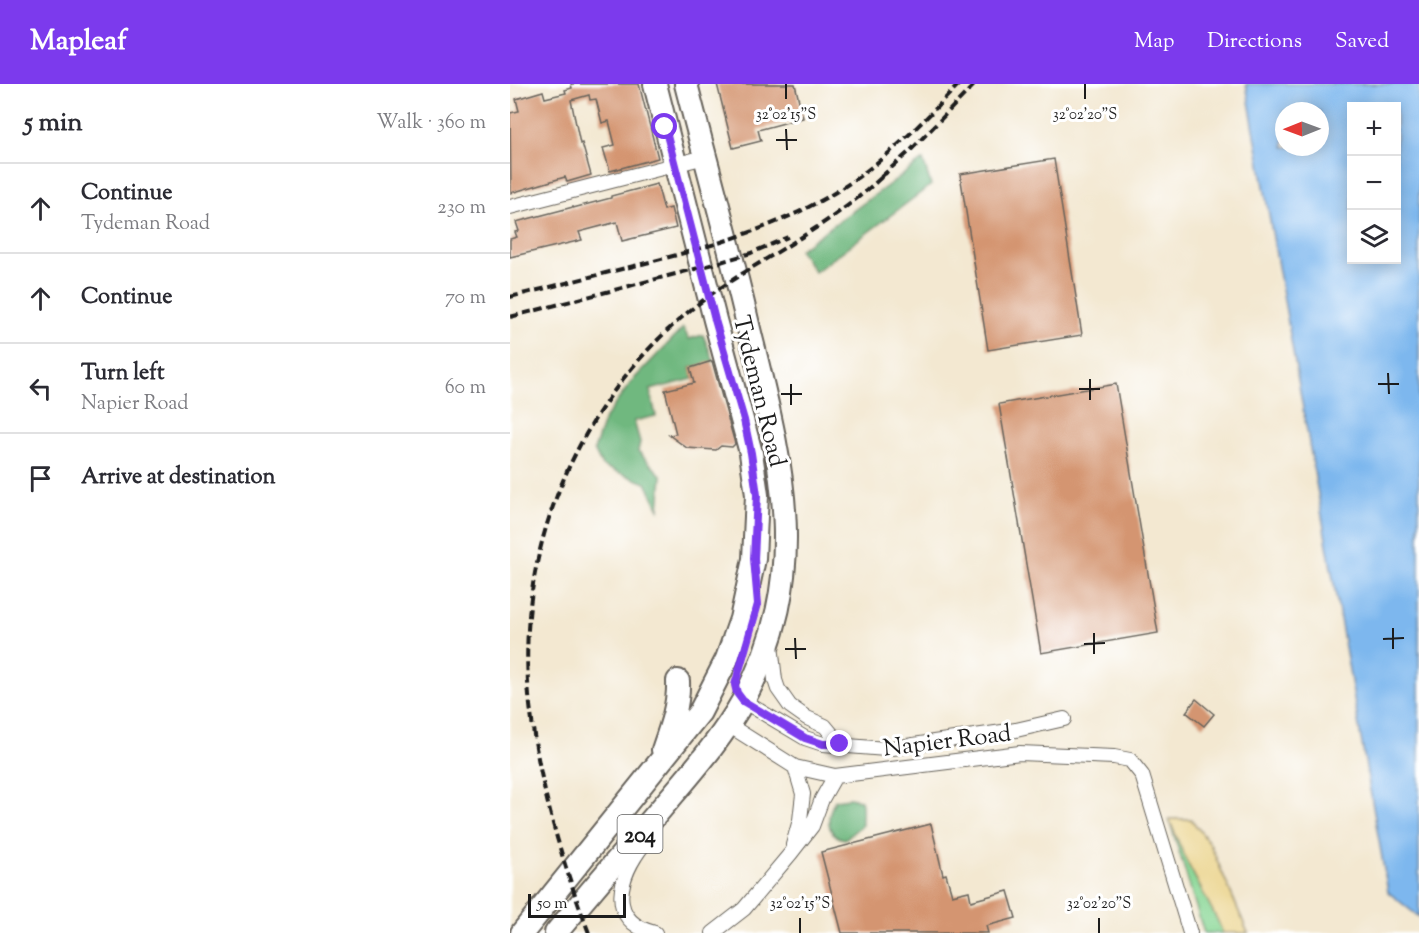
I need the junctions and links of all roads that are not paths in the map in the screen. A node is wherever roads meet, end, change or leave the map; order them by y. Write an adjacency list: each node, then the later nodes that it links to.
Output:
1 (655, 84): 5 (main road, Tydeman Road / 204)
2 (686, 84): 4 (main road, Tydeman Road / 204)
3 (697, 84): 4 (street)
4 (705, 157): 5 (street); 8 (main road, Tydeman Road / 204)
5 (676, 165): 6 (street); 7 (main road, Tydeman Road / 204)
6 (510, 207)
7 (754, 559): 10 (main road); 17 (main road, Tydeman Road / 204)
8 (771, 637): 10 (main road, Tydeman Road / 204); 14 (street)
9 (678, 681): 17 (main road)
10 (743, 701): 12 (main road, Tydeman Road / 204); 14 (street, Napier Road)
11 (1064, 719): 13 (street, Napier Road)
12 (727, 724): 16 (main road, Tydeman Road / 204); 18 (street, Napier Road)
13 (1016, 730): 14 (street, Napier Road); 15 (street)
14 (840, 744)
15 (1020, 753): 19 (street, Napier Road); 25 (street, Napier Road)
16 (701, 762): 22 (main road, Tydeman Road / 204); 23 (street)
17 (658, 766): 21 (main road, Tydeman Road / 204)
18 (795, 767): 19 (street, Napier Road); 20 (street)
19 (835, 776): 20 (street)
20 (791, 853): 24 (street)
21 (522, 933)
22 (556, 933)
23 (655, 933)
24 (713, 933)
25 (1190, 933)

